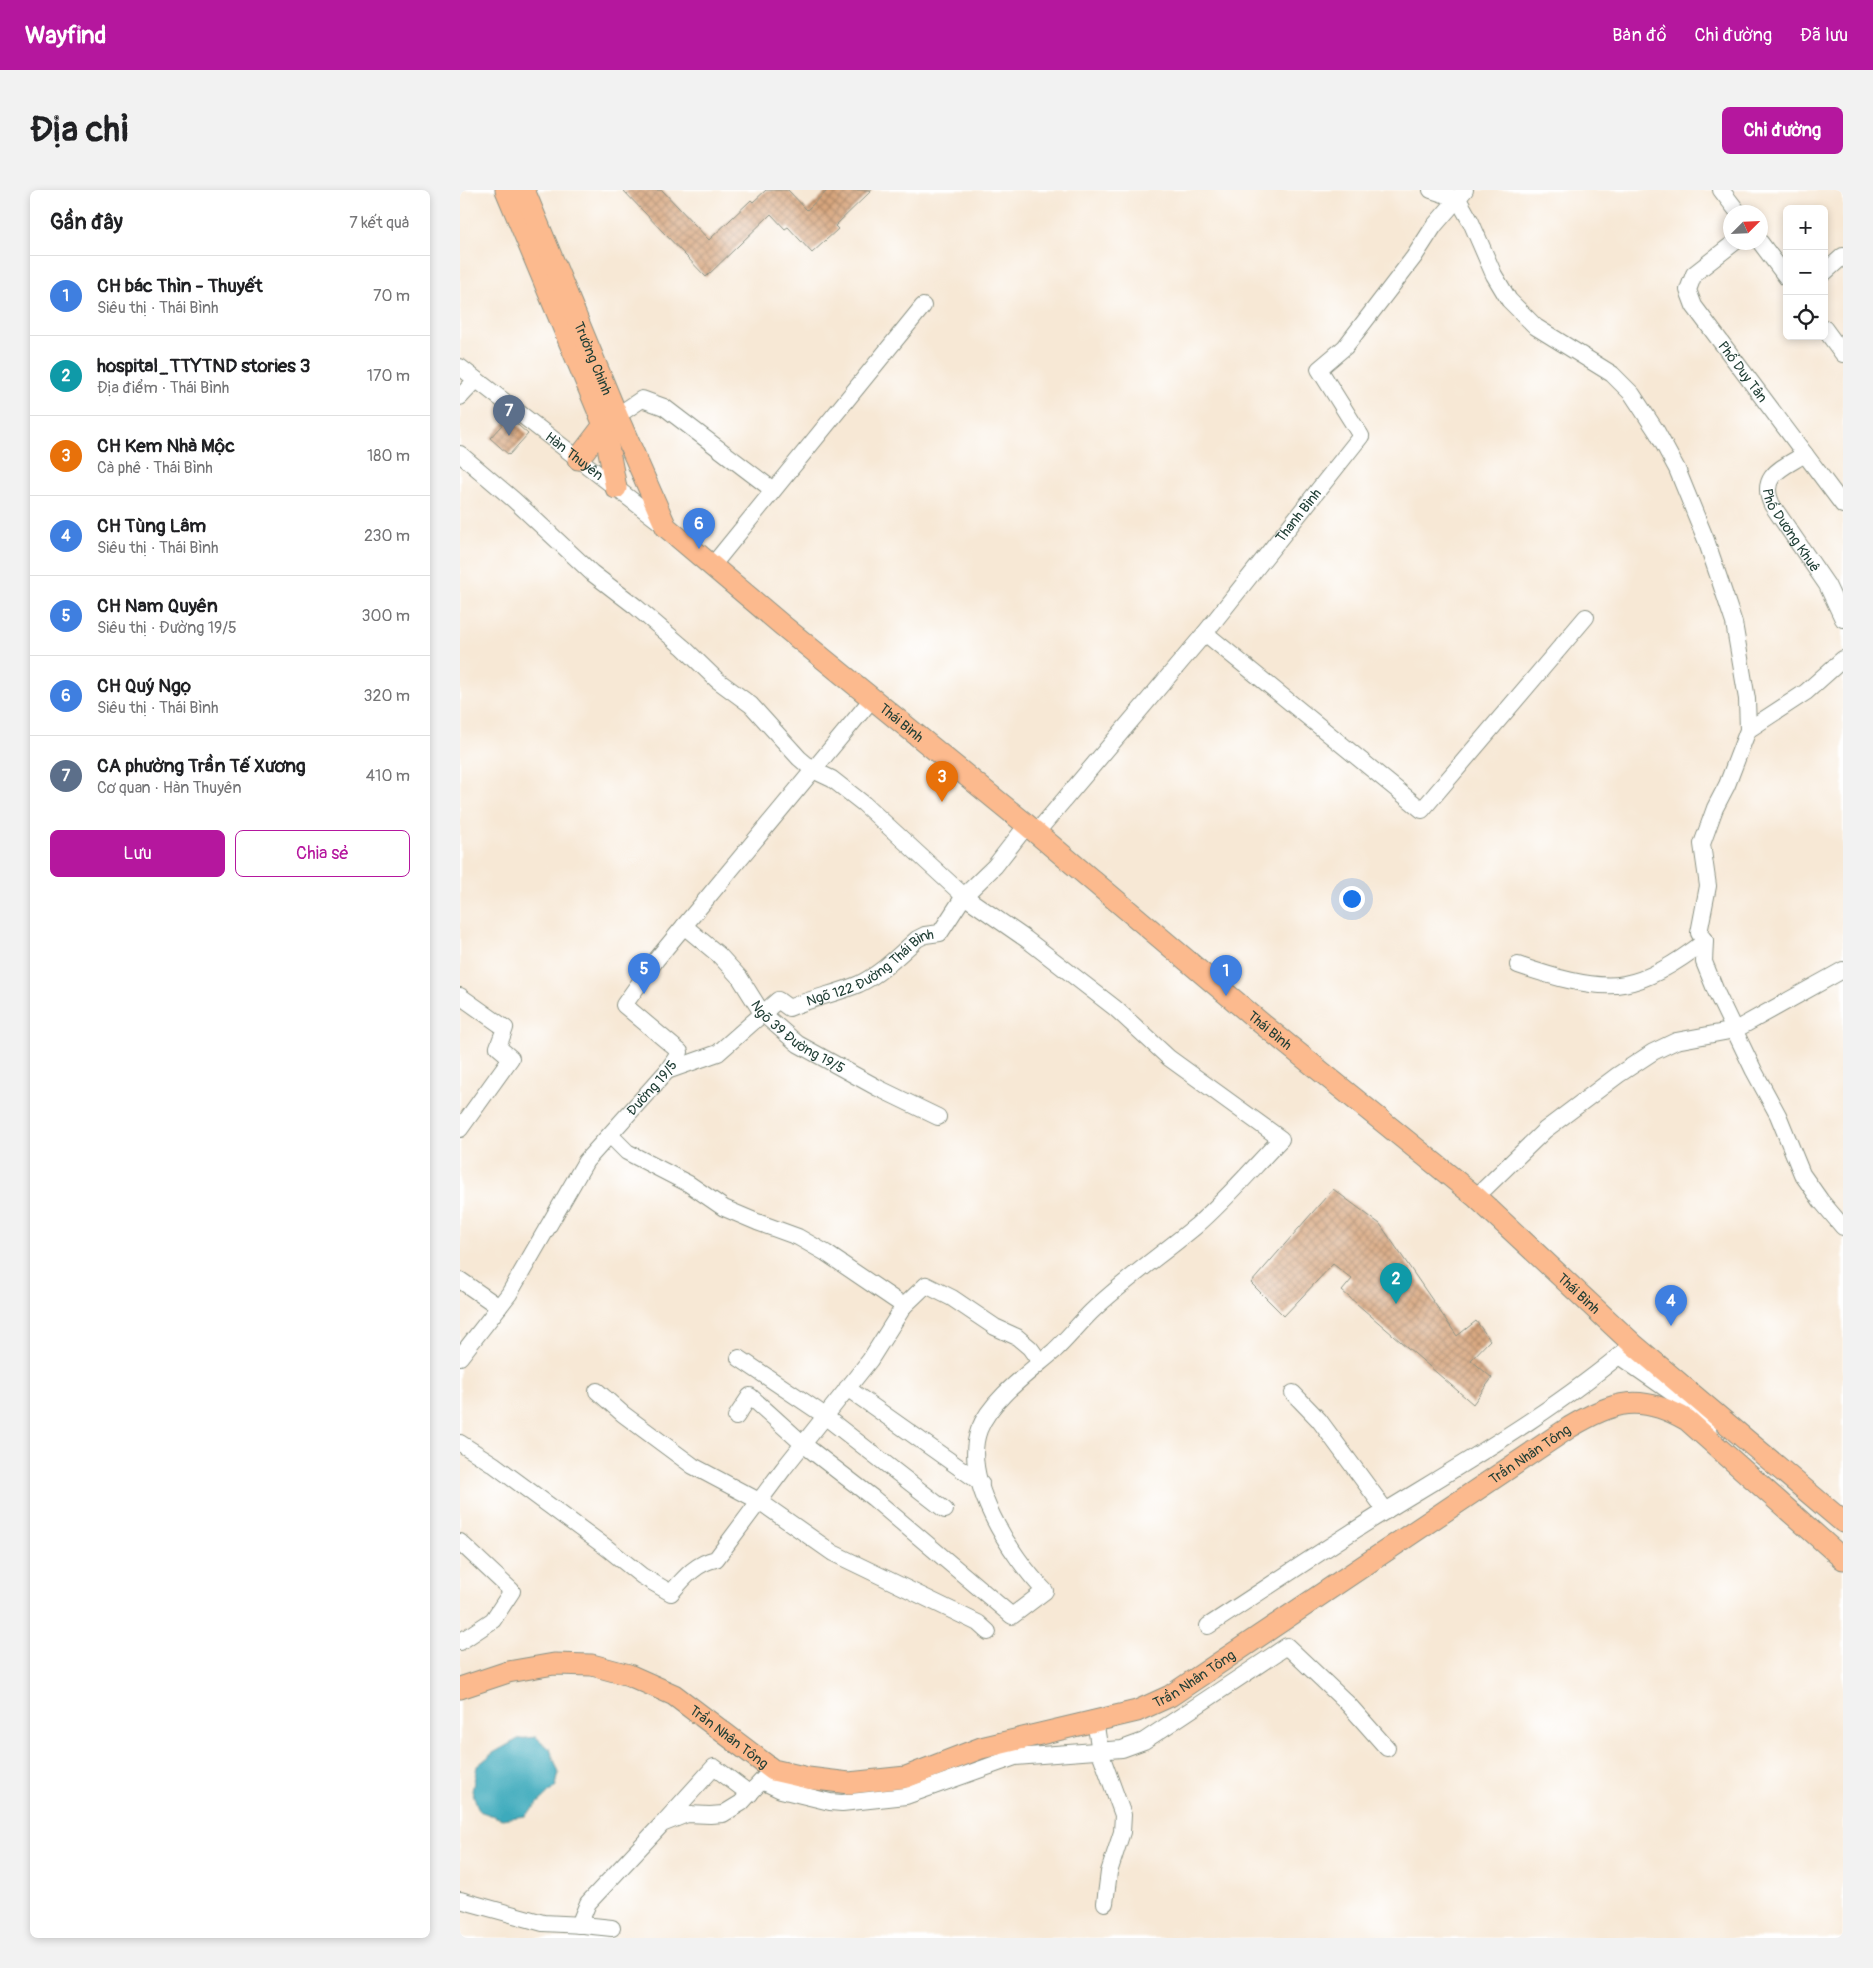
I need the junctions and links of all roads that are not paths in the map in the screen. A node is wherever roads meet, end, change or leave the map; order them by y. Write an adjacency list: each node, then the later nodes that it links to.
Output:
1 (506, 190): 18 (main road, Trường Chinh)
2 (524, 190): 18 (main road, Trường Chinh)
3 (1431, 190): 5 (street)
4 (1721, 190): 6 (street)
5 (1461, 195): 29 (street, Thanh Bình); 32 (street)
6 (1733, 205)
7 (1725, 250): 20 (street, Phố Duy Tân)
8 (1766, 250): 11 (street)
9 (1843, 256): 10 (street)
10 (1828, 269)
11 (1783, 273)
12 (923, 306): 23 (street)
13 (1828, 333): 14 (street)
14 (1843, 354)
15 (460, 367): 16 (street, Hàn Thuyên)
16 (476, 380): 17 (street); 21 (street, Hàn Thuyên)
17 (460, 397)
18 (610, 421): 21 (main road); 22 (main road, Trường Chinh); 23 (street); 25 (main road, Trường Chinh)
19 (460, 454): 33 (street)
20 (1805, 454): 24 (street, Phố Duy Tân); 28 (street, Phố Dương Khuê)
21 (578, 459): 22 (street, Hàn Thuyên)
22 (616, 488): 25 (street, Hàn Thuyên)
23 (773, 490): 26 (street)
24 (1843, 505)
25 (666, 527): 26 (main road, Thái Bình)
26 (712, 566): 31 (main road, Thái Bình)
27 (1586, 617): 29 (street)
28 (1843, 619)
29 (1205, 633): 34 (street, Thanh Bình)
30 (1843, 659): 32 (street)
31 (872, 699): 33 (street, Đường 19/5); 34 (main road, Thái Bình)
32 (1748, 730): 37 (street)
33 (813, 770): 35 (street); 36 (street, Đường 19/5)
34 (1031, 829): 35 (street, Ngõ 122 Đường Thái Bình); 47 (main road, Thái Bình)
35 (964, 896): 41 (street, Ngõ 122 Đường Thái Bình); 55 (street)
36 (684, 926): 41 (street, Ngõ 39 Đường 19/5); 43 (street, Đường 19/5)
37 (1705, 941): 38 (street); 42 (street)
38 (1518, 965)
39 (1843, 970): 42 (street)
40 (460, 996): 45 (street)
41 (762, 1013): 43 (street); 44 (street, Ngõ 39 Đường 19/5)
42 (1735, 1030): 47 (street); 48 (street)
43 (668, 1072): 46 (street, Đường 19/5)
44 (938, 1118)
45 (463, 1121)
46 (610, 1135): 50 (street); 51 (street, Đường 19/5)
47 (1476, 1197): 52 (main road, Thái Bình)
48 (1843, 1227)
49 (460, 1280): 51 (street)
50 (904, 1306): 55 (street); 56 (street)
51 (499, 1307): 53 (street, Đường 19/5)
52 (1626, 1350): 61 (street); 67 (street); 68 (main road, Thái Bình)
53 (460, 1357)
54 (739, 1358): 60 (street)
55 (1040, 1362): 64 (street)
56 (847, 1388): 60 (street); 64 (street)
57 (597, 1391): 65 (street)
58 (1292, 1393): 67 (street)
59 (736, 1416): 63 (street)
60 (825, 1416): 63 (street); 66 (street)
61 (1710, 1441): 70 (main road, Trần Nhân Tông); 75 (main road, Trần Nhân Tông)
62 (460, 1443): 65 (street)
63 (803, 1444): 64 (street); 65 (street)
64 (980, 1483)
65 (759, 1501): 72 (street)
66 (945, 1510)
67 (1386, 1511): 71 (street)
68 (1843, 1522)
69 (460, 1542): 73 (street)
70 (1843, 1559)
71 (1208, 1626)
72 (988, 1632)
73 (460, 1642)
74 (460, 1688): 78 (main road, Trần Nhân Tông)
75 (1095, 1720): 77 (street); 78 (main road, Trần Nhân Tông)
76 (1387, 1748): 77 (street)
77 (1100, 1752): 78 (street); 82 (street)
78 (767, 1775): 79 (street)
79 (750, 1794): 80 (street); 80 (street)
80 (662, 1824): 83 (street)
81 (460, 1900): 83 (street)
82 (1105, 1903)
83 (579, 1925): 84 (street)
84 (612, 1928)

